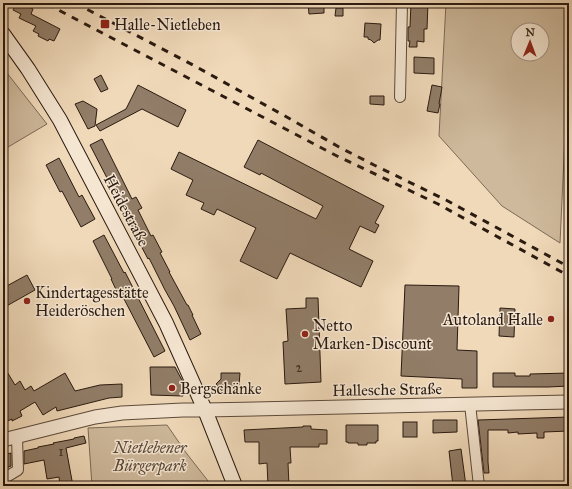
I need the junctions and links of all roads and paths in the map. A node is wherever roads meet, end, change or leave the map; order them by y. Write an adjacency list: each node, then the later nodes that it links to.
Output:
1 (402, 3): 3 (street)
2 (3, 34): 6 (main road, Heidestraße)
3 (400, 97)
4 (569, 402): 5 (street, Hallesche Straße)
5 (470, 404): 6 (street, Hallesche Straße); 11 (street)
6 (205, 410): 7 (street, Hallesche Straße); 10 (main road, Heidestraße)
7 (17, 437): 8 (street, Hallesche Straße); 9 (street)
8 (3, 440)
9 (3, 480)
10 (235, 486)
11 (479, 486)

